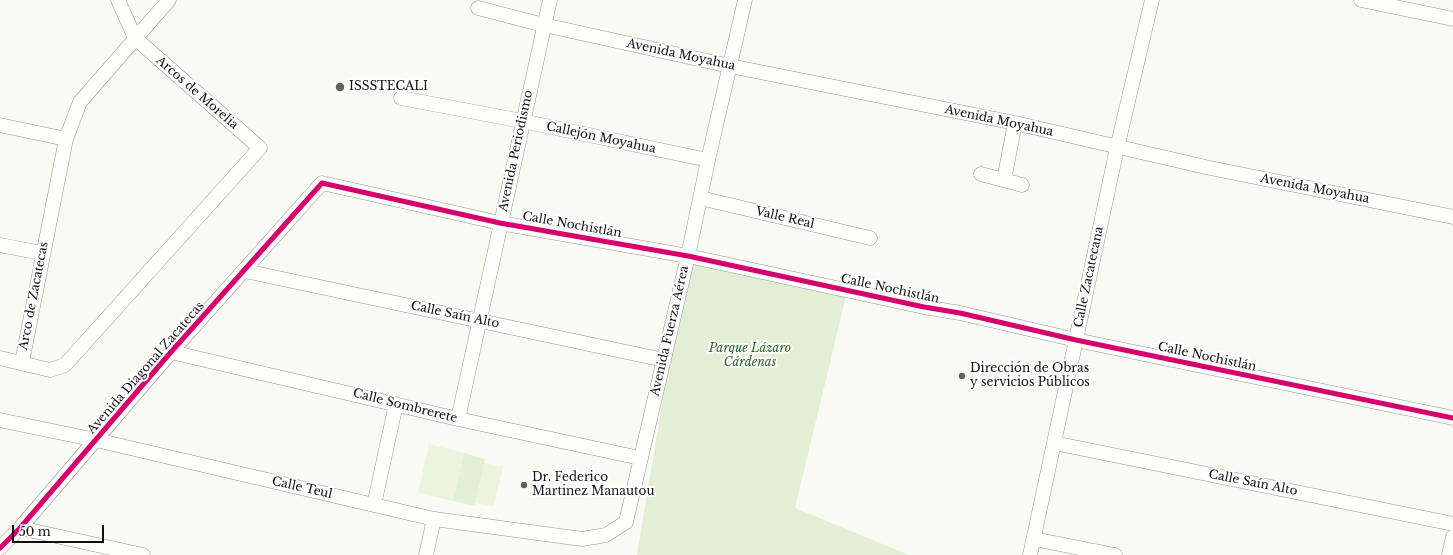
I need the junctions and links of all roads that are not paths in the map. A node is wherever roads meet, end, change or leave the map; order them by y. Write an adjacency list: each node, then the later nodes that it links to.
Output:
1 (118, 0): 10 (street)
2 (169, 0): 10 (street, Arco de Zacatecas)
3 (550, 0): 9 (street, Avenida Periodismo)
4 (745, 0): 11 (street, Avenida Fuerza Aérea)
5 (1152, 0): 18 (street, Calle Zacatecana)
6 (1361, 0): 8 (street)
7 (478, 8): 9 (street, Avenida Moyahua)
8 (1453, 19)
9 (544, 25): 11 (street, Avenida Moyahua); 13 (street, Avenida Periodismo)
10 (135, 38): 16 (street, Arco de Zacatecas); 17 (street, Arcos de Morelia)
11 (730, 66): 14 (street, Avenida Moyahua); 19 (street, Avenida Fuerza Aérea)
12 (401, 98): 13 (street, Callejón Moyahua)
13 (522, 121): 19 (street, Callejón Moyahua); 26 (street, Avenida Periodismo)
14 (1015, 123): 18 (street, Avenida Moyahua); 21 (street)
15 (0, 125): 16 (street)
16 (66, 139): 29 (street, Arco de Zacatecas)
17 (260, 148): 37 (street, Arco de Zacatecas)
18 (1117, 148): 25 (street, Avenida Moyahua); 33 (street, Calle Zacatecana)
19 (708, 160): 24 (street, Avenida Fuerza Aérea)
20 (981, 174): 21 (street)
21 (1004, 180): 23 (street)
22 (322, 183): 26 (street, Calle Nochistlán); 31 (street, Avenida Diagonal Zacatecas)
23 (1022, 185)
24 (700, 198): 27 (street, Valle Real); 30 (street, Avenida Fuerza Aérea)
25 (1453, 217)
26 (500, 223): 30 (street, Calle Nochistlán); 32 (street, Avenida Periodismo)
27 (870, 238)
28 (0, 245): 29 (street)
29 (42, 253): 37 (street, Arco de Zacatecas)
30 (688, 256): 33 (street, Calle Nochistlán); 36 (street, Avenida Fuerza Aérea)
31 (245, 271): 32 (street, Calle Saín Alto); 34 (street, Avenida Diagonal Zacatecas)
32 (479, 320): 36 (street, Calle Saín Alto); 40 (street, Avenida Periodismo)
33 (1076, 340): 39 (street, Calle Nochistlán); 43 (street, Calle Zacatecana)
34 (171, 352): 38 (street, Calle Sombrerete); 42 (street, Avenida Diagonal Zacatecas)
35 (0, 358): 37 (street)
36 (664, 360): 44 (street, Avenida Fuerza Aérea)
37 (22, 362)
38 (396, 404): 40 (street, Calle Sombrerete); 45 (street)
39 (1453, 418)
40 (458, 419): 44 (street, Calle Sombrerete)
41 (0, 420): 42 (street, Calle Teul)
42 (96, 440): 45 (street, Calle Teul); 48 (street, Avenida Diagonal Zacatecas)
43 (1054, 443): 47 (street, Calle Saín Alto); 51 (street, Calle Zacatecana)
44 (640, 458): 49 (street, Avenida Fuerza Aérea)
45 (374, 505): 46 (street, Calle Teul)
46 (434, 519): 49 (street, Calle Teul); 54 (street)
47 (1453, 524)
48 (20, 528): 52 (street, Avenida Diagonal Zacatecas); 53 (street)
49 (606, 536)
50 (1453, 537): 57 (street)
51 (1034, 538): 55 (street, Calle Zacatecana); 56 (street)
52 (0, 548)
53 (143, 555)
54 (426, 555)
55 (1030, 555)
56 (1115, 555)
57 (1449, 555)

